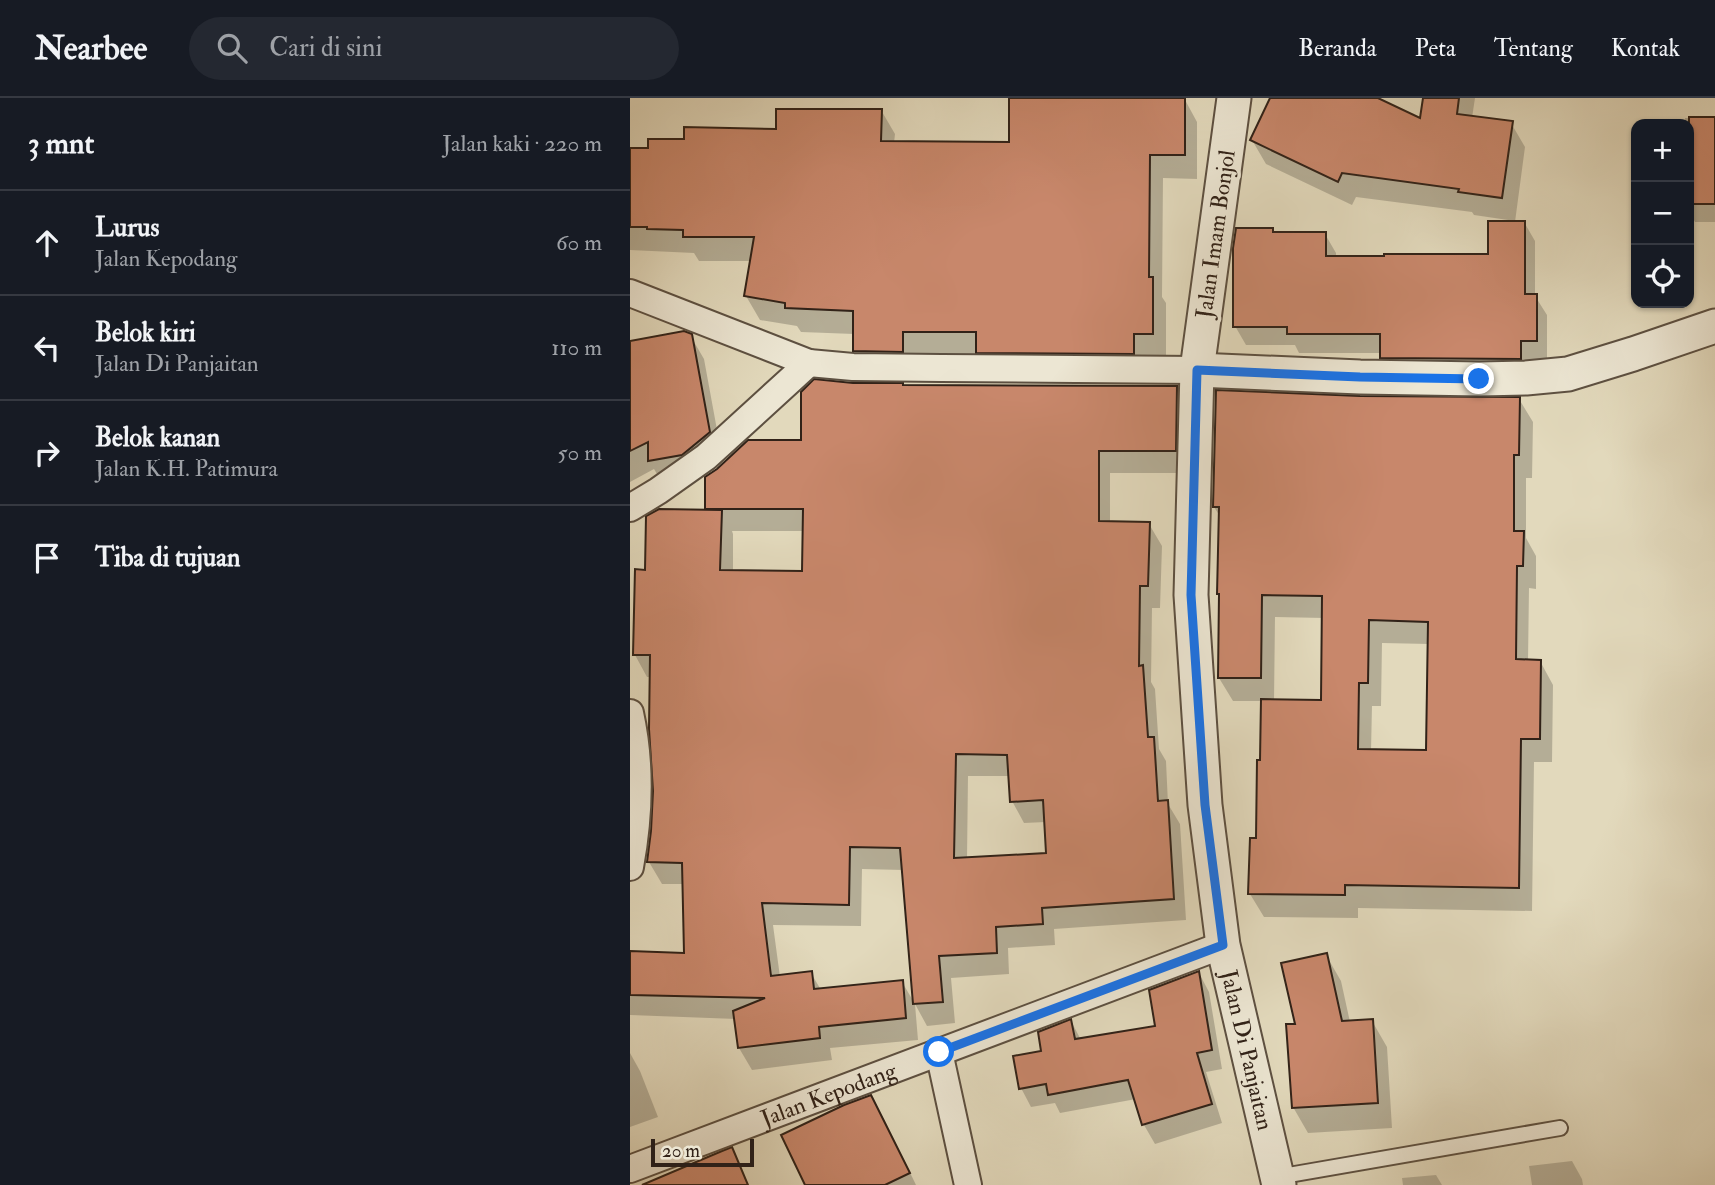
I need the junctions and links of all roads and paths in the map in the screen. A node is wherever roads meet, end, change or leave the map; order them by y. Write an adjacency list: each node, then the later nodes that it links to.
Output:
1 (1234, 98): 5 (street, Jalan Imam Bonjol)
2 (630, 293): 4 (street)
3 (1715, 326): 5 (street)
4 (809, 363): 5 (street); 6 (street)
5 (1197, 370): 9 (street, Jalan Di Panjaitan)
6 (630, 508)
7 (630, 713): 8 (street)
8 (630, 867)
9 (1223, 945): 10 (street, Jalan Kepodang); 13 (street, Jalan Di Panjaitan)
10 (939, 1052): 12 (street, Jalan Kepodang); 14 (street)
11 (1560, 1128): 13 (lane)
12 (630, 1169)
13 (1278, 1181)
14 (968, 1185)

